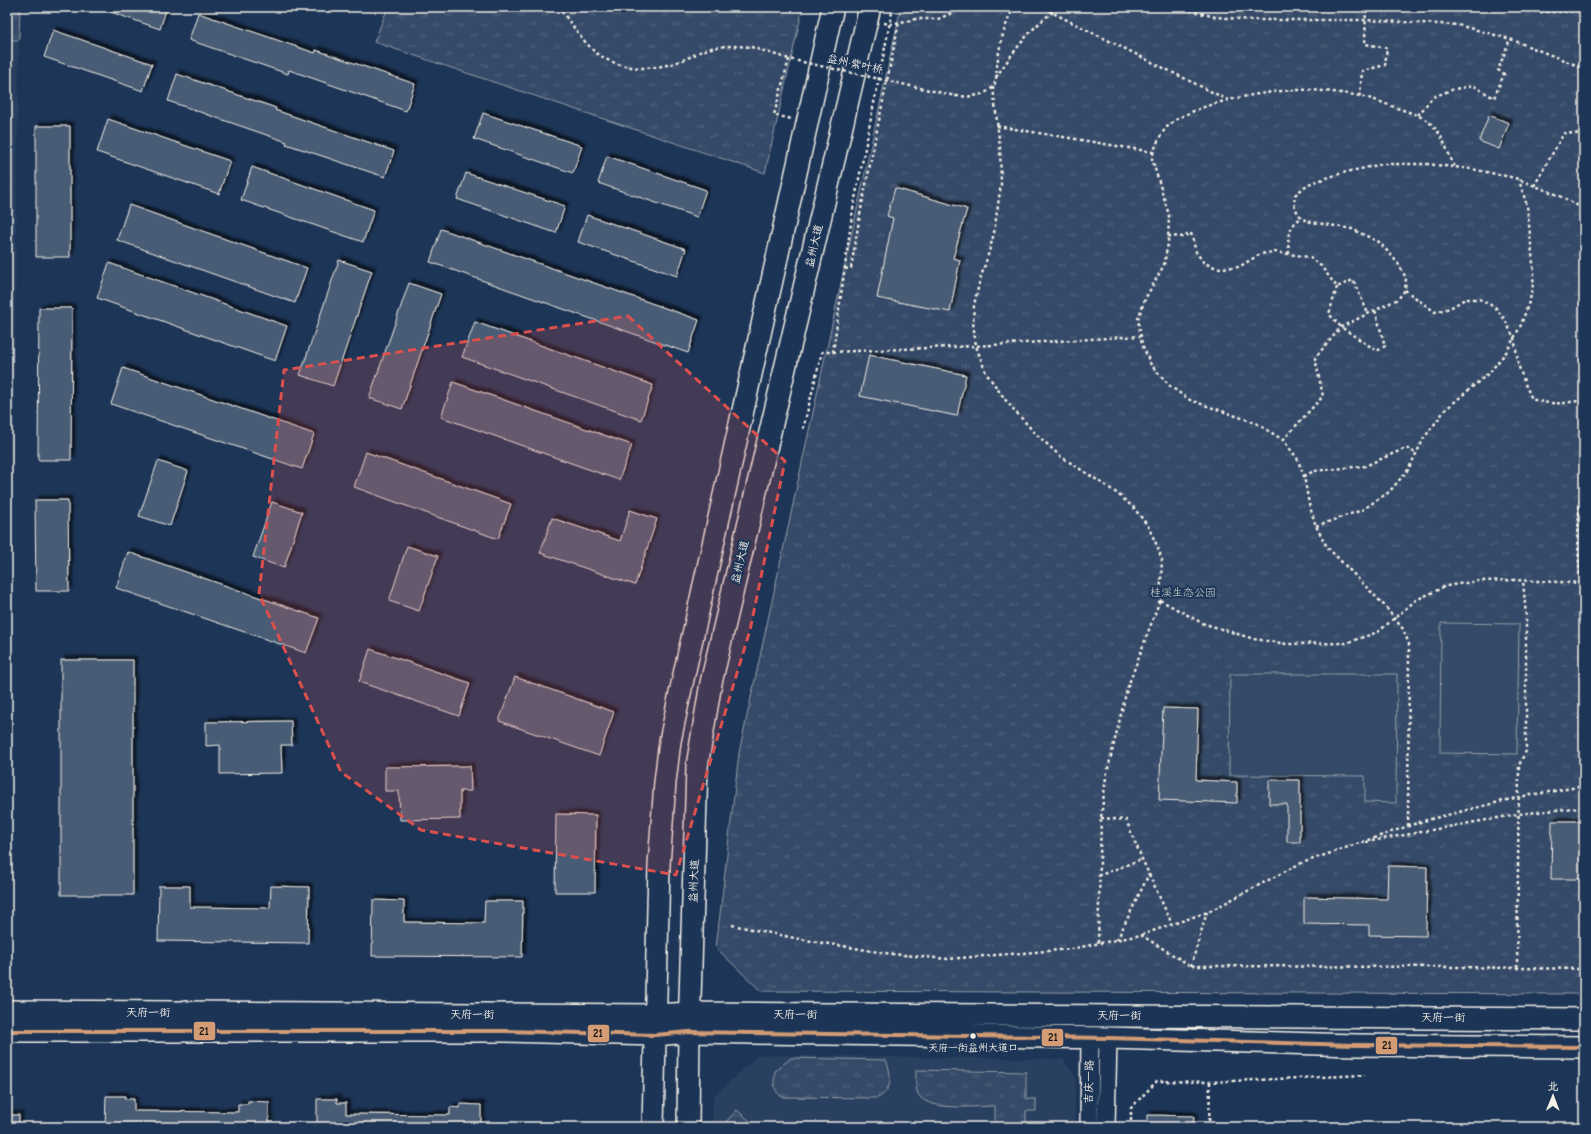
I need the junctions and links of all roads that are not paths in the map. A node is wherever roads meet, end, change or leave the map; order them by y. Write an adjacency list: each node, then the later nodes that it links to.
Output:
1 (833, 7): 6 (main road)
2 (870, 7): 5 (main road, 益州大道)
3 (7, 1011): 6 (main road, 天府一街)
4 (1584, 1019): 5 (main road, 天府一街)
5 (689, 1022): 6 (main road, 天府一街); 8 (main road, 天府一街); 11 (main road, 益州大道)
6 (655, 1025): 7 (main road, 天府一街); 10 (main road)
7 (7, 1031)
8 (1099, 1038): 9 (main road, 天府一街); 12 (street, 吉庆一路); 13 (street, 吉庆一路)
9 (1584, 1047)
10 (653, 1127)
11 (688, 1127)
12 (1089, 1127)
13 (1106, 1127)

